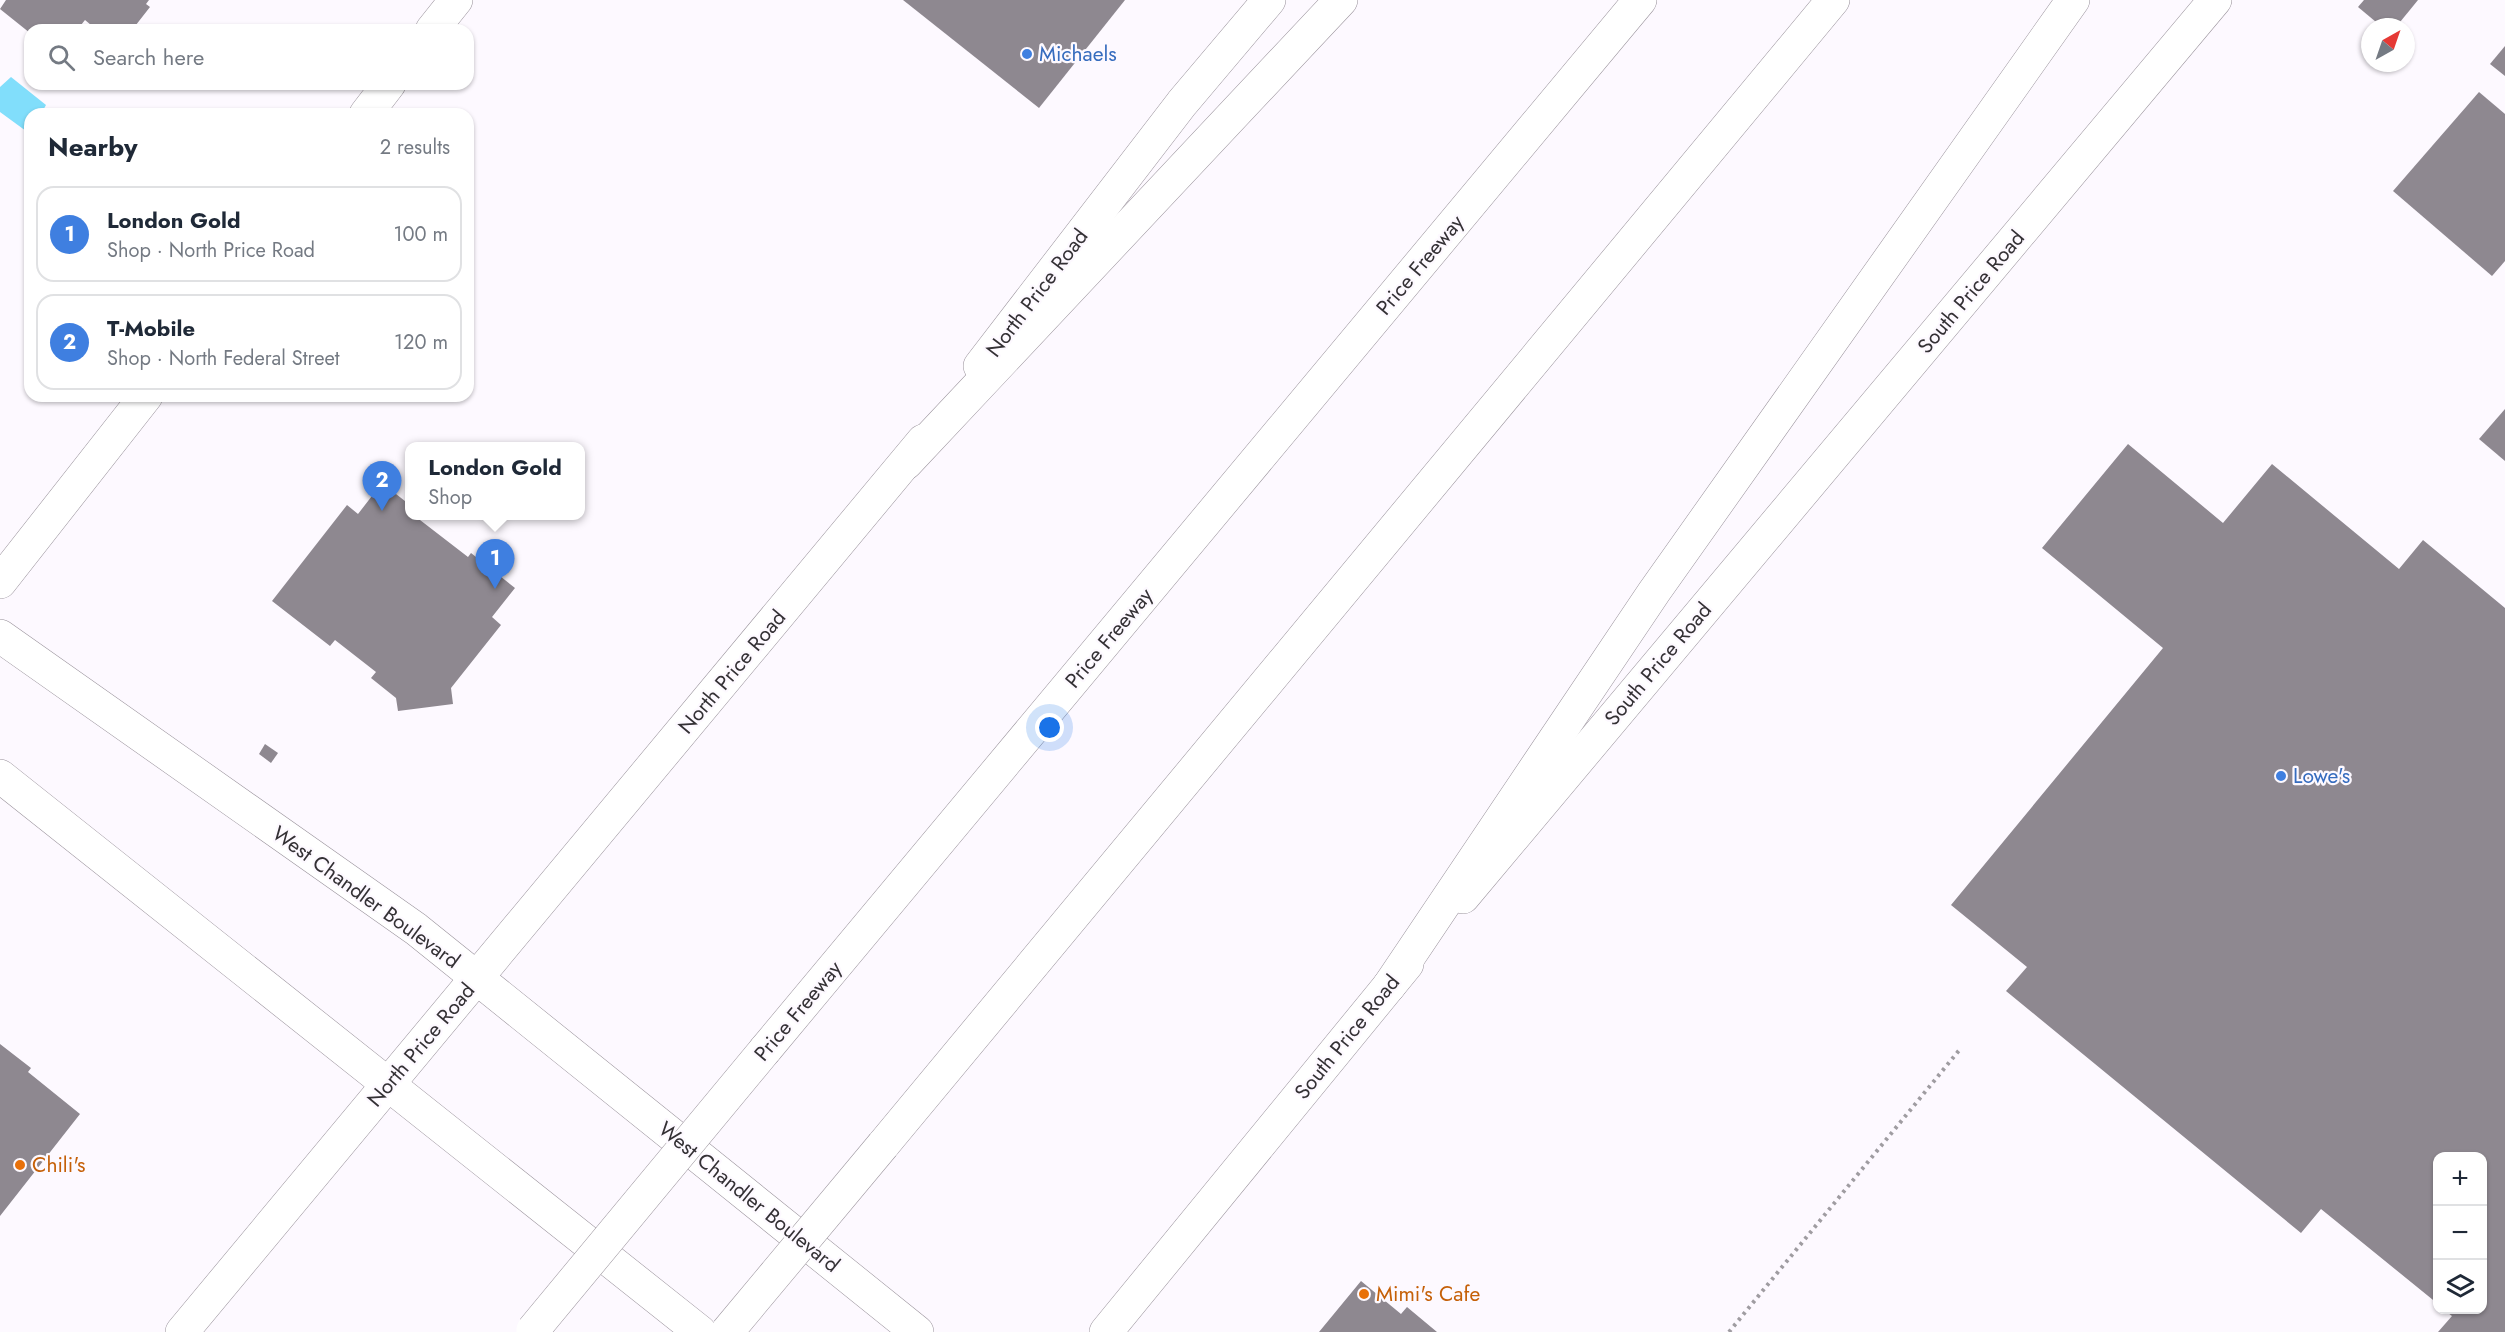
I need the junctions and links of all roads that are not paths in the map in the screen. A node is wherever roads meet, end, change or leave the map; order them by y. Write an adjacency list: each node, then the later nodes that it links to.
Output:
1 (456, 0): 8 (main road)
2 (1269, 0): 12 (main road, North Price Road)
3 (1341, 0): 12 (main road)
4 (1640, 0): 19 (main road, Price Freeway, bridge)
5 (1833, 0): 22 (main road, bridge)
6 (2073, 0): 17 (main road)
7 (2215, 0): 17 (main road, South Price Road)
8 (437, 24)
9 (384, 90): 10 (main road)
10 (371, 108)
11 (141, 402): 13 (main road)
12 (906, 464): 16 (main road, North Price Road)
13 (0, 582)
14 (0, 636): 16 (main road, West Chandler Boulevard)
15 (0, 776): 18 (main road)
16 (477, 979): 18 (main road, North Price Road); 23 (main road, West Chandler Boulevard)
17 (1389, 986): 24 (main road, South Price Road)
18 (388, 1085): 20 (main road, North Price Road); 21 (main road)
19 (533, 1331)
20 (182, 1332)
21 (700, 1332)
22 (727, 1332)
23 (917, 1332)
24 (1106, 1332)

